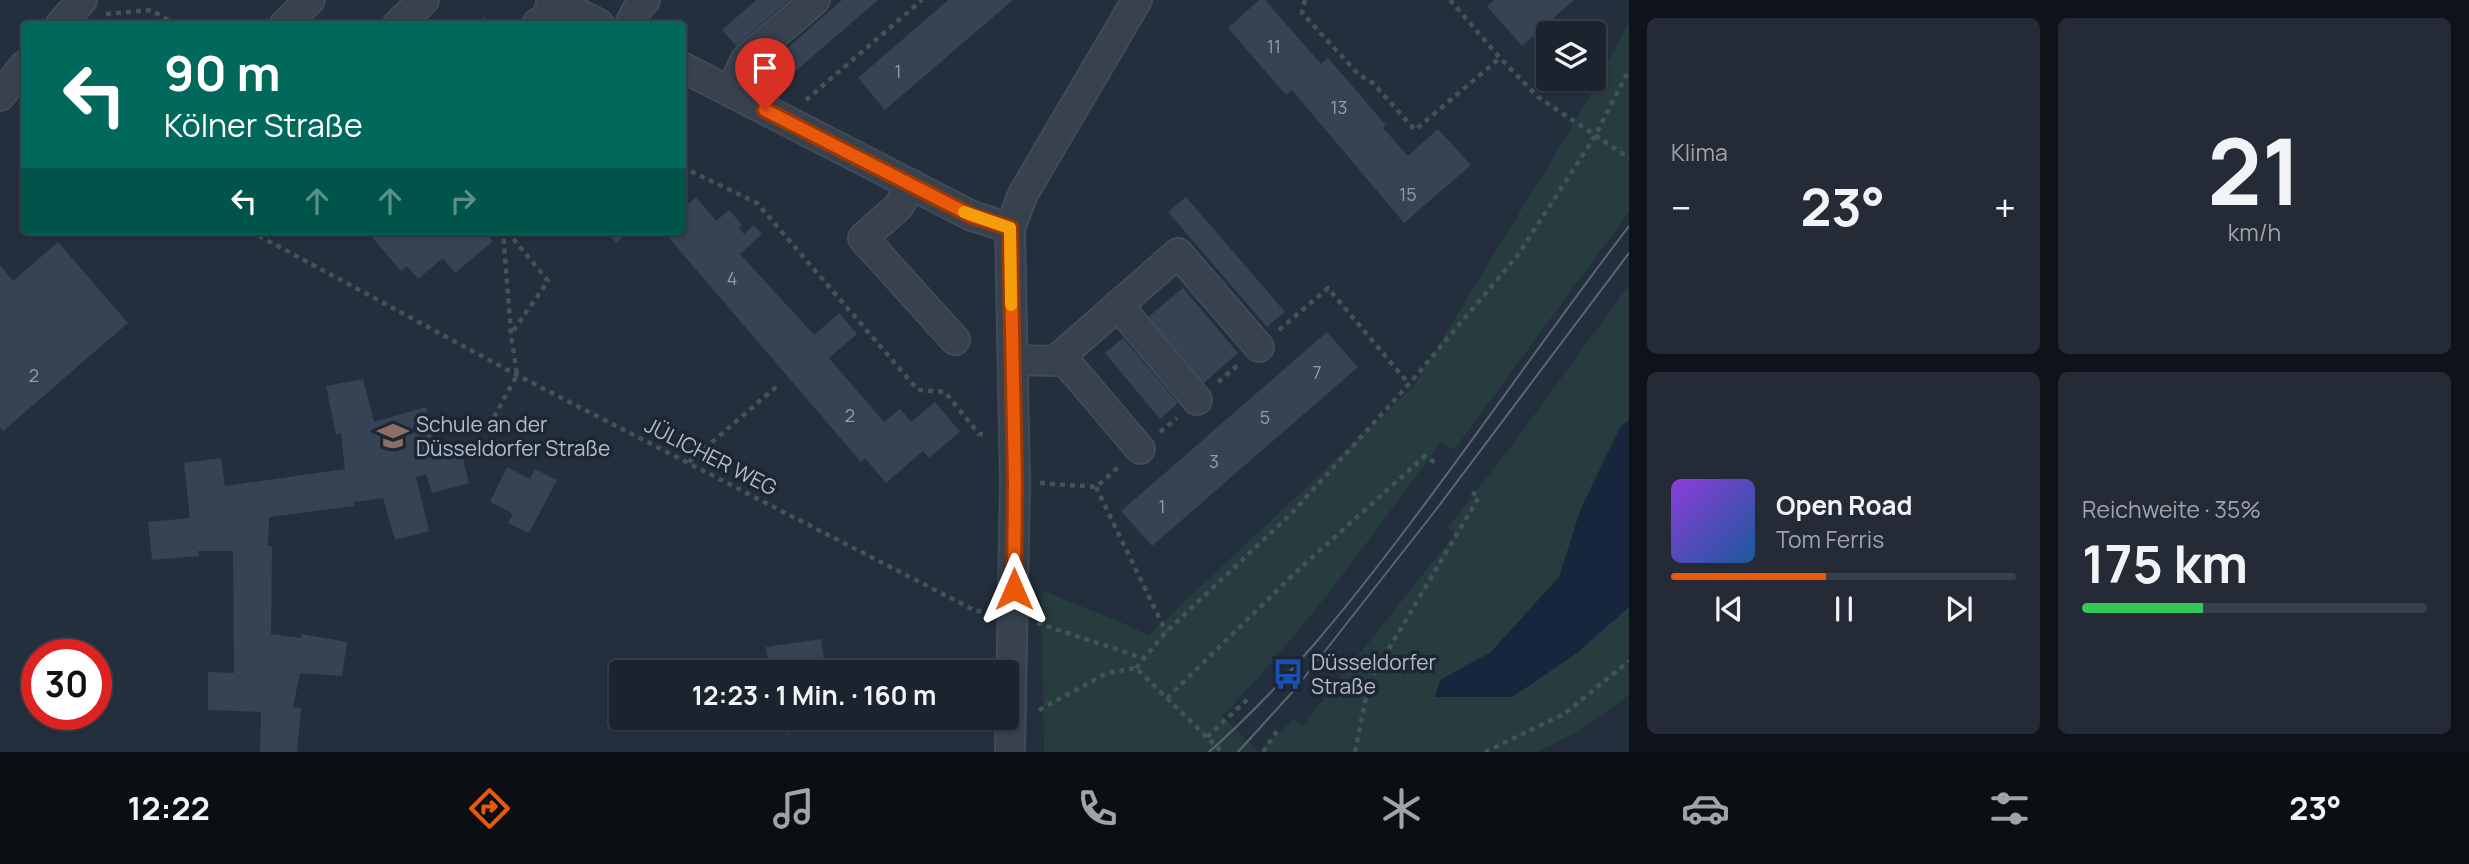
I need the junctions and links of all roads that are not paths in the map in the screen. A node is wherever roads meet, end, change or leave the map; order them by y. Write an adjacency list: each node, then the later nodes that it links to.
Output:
1 (310, 0): 7 (street)
2 (424, 0): 8 (street)
3 (645, 0): 11 (street)
4 (815, 0): 14 (street)
5 (1137, 0): 17 (street)
6 (553, 1): 9 (street); 10 (street)
7 (288, 21)
8 (401, 21)
9 (542, 21)
10 (593, 21)
11 (632, 21)
12 (21, 70): 15 (street)
13 (686, 70): 14 (street)
14 (730, 92): 16 (street)
15 (0, 96)
16 (911, 184): 17 (street); 19 (street)
17 (1010, 228): 22 (street)
18 (1118, 305): 20 (street); 21 (street); 23 (street)
19 (955, 340)
20 (1259, 347)
21 (1061, 356): 22 (street); 24 (street)
22 (1013, 360): 25 (street)
23 (1197, 400)
24 (1140, 449)
25 (1011, 740)

